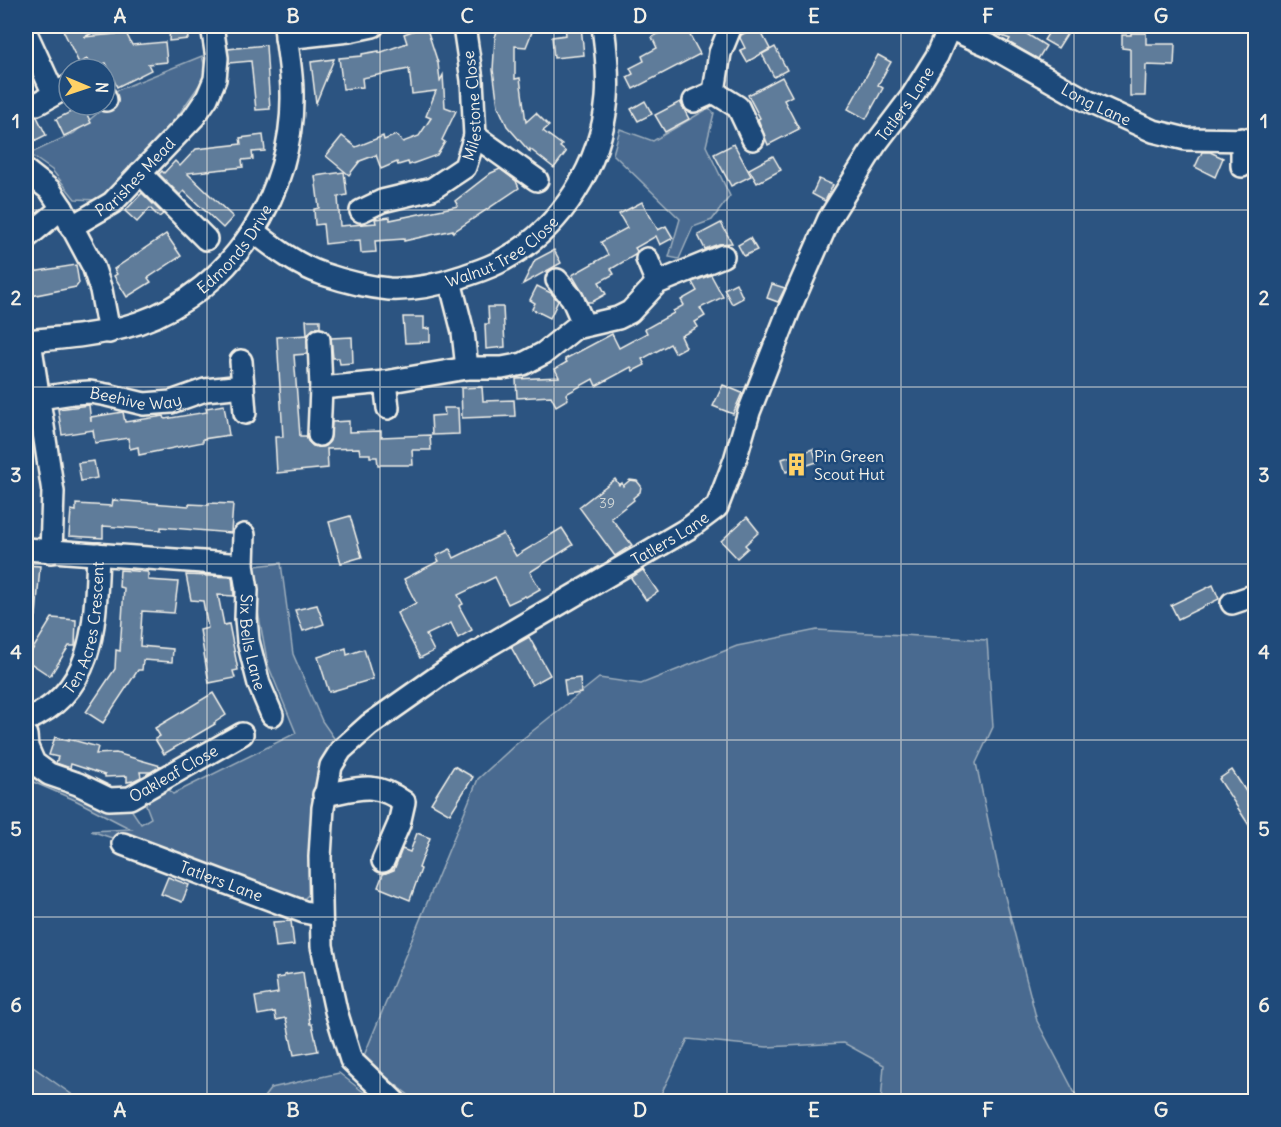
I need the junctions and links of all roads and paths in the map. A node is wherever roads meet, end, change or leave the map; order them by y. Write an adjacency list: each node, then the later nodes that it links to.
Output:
1 (212, 26): 17 (street, Parishes Mead)
2 (373, 26): 7 (street)
3 (464, 26): 12 (street, Milestone Close)
4 (603, 26): 28 (street, Walnut Tree Close)
5 (731, 26): 9 (street)
6 (950, 27): 14 (street, Long Lane); 53 (street, Tatlers Lane)
7 (285, 32): 21 (street, Edmonds Drive)
8 (26, 33): 10 (street)
9 (714, 92): 11 (street); 13 (street)
10 (54, 95)
11 (694, 102)
12 (475, 136): 18 (street); 19 (street, Milestone Close)
13 (753, 139)
14 (1249, 139): 15 (street)
15 (1242, 166)
16 (26, 171): 20 (street)
17 (140, 173): 20 (street, Parishes Mead); 23 (street)
18 (537, 180)
19 (361, 211)
20 (66, 218): 22 (street, Parishes Mead); 30 (street)
21 (253, 231): 28 (street, Walnut Tree Close); 30 (street, Edmonds Drive)
22 (26, 238)
23 (206, 239)
24 (723, 256): 26 (street)
25 (647, 259): 26 (street)
26 (666, 278): 29 (street)
27 (557, 280): 29 (street)
28 (450, 281): 34 (street)
29 (584, 325): 34 (street)
30 (109, 332): 32 (street, Edmonds Drive)
31 (320, 340): 37 (street)
32 (28, 341): 38 (street)
33 (241, 361): 36 (street)
34 (467, 368): 35 (street)
35 (385, 382): 37 (street); 39 (street)
36 (243, 386): 38 (street, Beehive Way); 40 (street)
37 (321, 388): 41 (street)
38 (32, 399): 44 (street)
39 (388, 408)
40 (245, 413)
41 (319, 435)
42 (244, 535): 46 (street, Six Bells Lane)
43 (26, 549): 44 (street)
44 (51, 552): 45 (street, Ten Acres Crescent)
45 (98, 554): 46 (street); 50 (street, Ten Acres Crescent)
46 (243, 565): 49 (street, Six Bells Lane)
47 (1256, 595): 48 (street)
48 (1232, 603)
49 (272, 715)
50 (26, 720)
51 (242, 734): 52 (street, Oakleaf Close)
52 (26, 735)
53 (324, 795): 55 (street); 56 (street, Tatlers Lane)
54 (123, 844): 56 (street, Tatlers Lane)
55 (383, 861)
56 (320, 915): 57 (street, Tatlers Lane)
57 (395, 1101)

